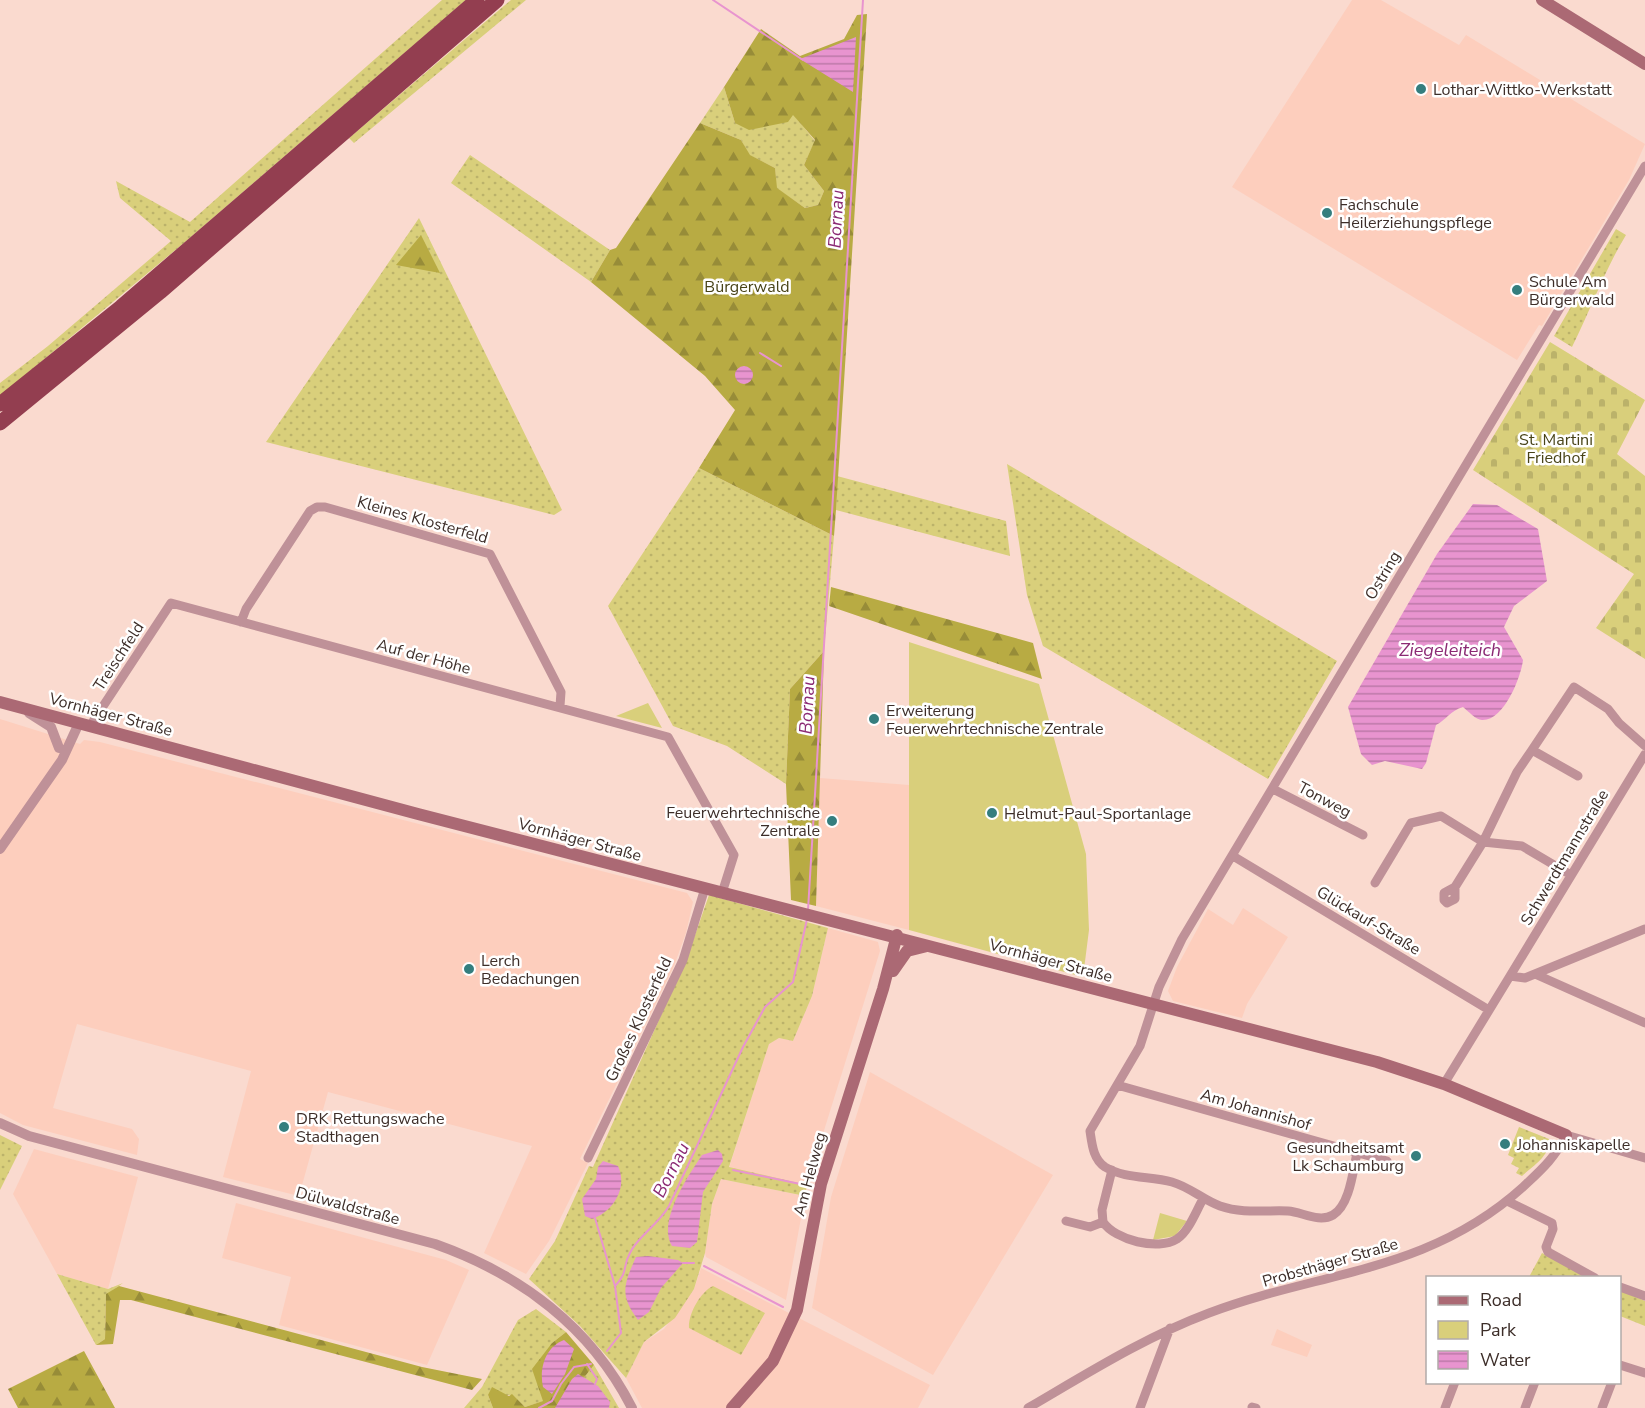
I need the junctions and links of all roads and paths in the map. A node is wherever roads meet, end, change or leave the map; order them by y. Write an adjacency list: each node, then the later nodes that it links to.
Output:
1 (477, 0): 7 (highway)
2 (497, 0): 8 (highway)
3 (1542, 0): 4 (main road)
4 (1645, 64)
5 (1645, 166): 6 (street, Ostring)
6 (1641, 184): 22 (street, Ostring)
7 (0, 404)
8 (0, 423)
9 (171, 603): 10 (street, Auf der Höhe); 15 (street, Treischfeld)
10 (241, 622): 13 (street, Auf der Höhe); 13 (street, Kleines Klosterfeld)
11 (0, 702): 12 (main road, Vornhäger Straße)
12 (16, 706): 14 (main road, Vornhäger Straße); 17 (street)
13 (560, 706): 31 (street, Auf der Höhe)
14 (66, 719): 15 (main road, Vornhäger Straße); 17 (street)
15 (85, 724): 20 (street); 30 (main road, Vornhäger Straße)
16 (1645, 746): 18 (street)
17 (59, 748): 20 (street)
18 (1532, 750): 21 (street); 24 (street)
19 (1645, 754): 27 (street, Schwerdtmannstraße)
20 (50, 774): 25 (street)
21 (1578, 776)
22 (1273, 789): 23 (street, Tonweg); 26 (street, Ostring)
23 (1364, 836)
24 (1483, 842): 27 (street); 28 (street); 29 (street)
25 (0, 849)
26 (1233, 856): 38 (street, Ostring); 39 (street, Glückauf-Straße)
27 (1571, 875): 36 (street, Schwerdtmannstraße)
28 (1375, 883)
29 (1455, 887)
30 (705, 888): 31 (main road, Vornhäger Straße); 46 (street, Großes Klosterfeld)
31 (722, 893): 33 (main road, Vornhäger Straße)
32 (1645, 929): 35 (street)
33 (897, 935): 34 (main road, Vornhäger Straße); 37 (main road, Am Helweg)
34 (934, 945): 37 (main road); 38 (main road, Vornhäger Straße)
35 (1535, 974): 36 (street); 40 (street)
36 (1510, 976): 39 (street, Schwerdtmannstraße)
37 (883, 989): 64 (main road, Am Helweg)
38 (1153, 1005): 41 (main road, Vornhäger Straße); 42 (street)
39 (1489, 1010): 41 (street, Schwerdtmannstraße)
40 (1645, 1023)
41 (1444, 1084): 44 (main road, Vornhäger Straße)
42 (1117, 1085): 45 (street, Am Johannishof); 49 (street)
43 (0, 1123): 63 (street, Dülwaldstraße)
44 (1566, 1135): 47 (street, Vornhäger Straße); 51 (street, Probsthäger Straße)
45 (1357, 1153): 48 (street, Am Johannishof); 50 (street)
46 (588, 1158)
47 (1645, 1158)
48 (1387, 1161)
49 (1112, 1170): 50 (street); 53 (street)
50 (1203, 1199): 53 (street)
51 (1507, 1201): 54 (street); 57 (street, Probsthäger Straße)
52 (1066, 1221): 53 (street)
53 (1103, 1222)
54 (1591, 1276)
55 (1621, 1287): 56 (street)
56 (1645, 1296)
57 (1170, 1328): 65 (street, Probsthäger Straße); 66 (street)
58 (1621, 1365): 59 (street)
59 (1645, 1373)
60 (1455, 1384): 67 (street)
61 (1535, 1384): 68 (street)
62 (1612, 1384): 69 (street)
63 (632, 1408)
64 (732, 1408)
65 (1028, 1408)
66 (1140, 1408)
67 (1445, 1408)
68 (1525, 1408)
69 (1602, 1408)

